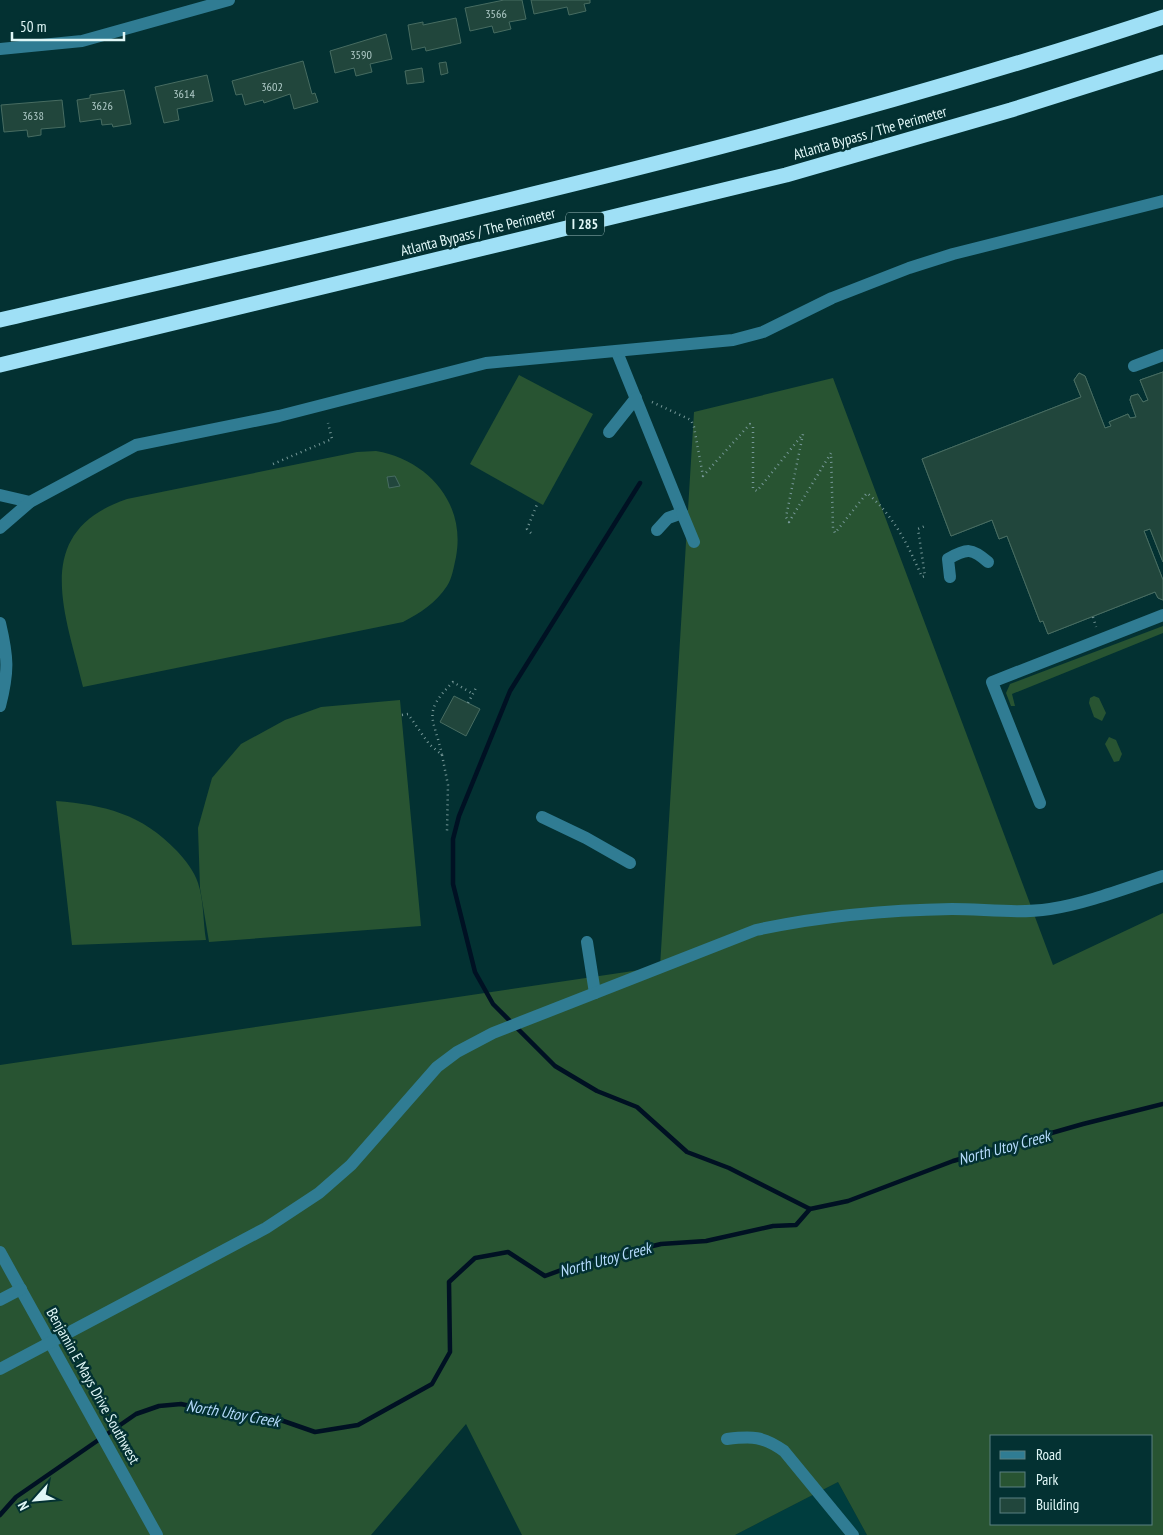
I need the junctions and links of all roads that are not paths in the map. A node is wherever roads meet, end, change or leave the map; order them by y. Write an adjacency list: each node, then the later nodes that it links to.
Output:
1 (229, 0): 2 (street)
2 (191, 4): 4 (street)
3 (1163, 17): 7 (highway, Atlanta Bypass / The Perimeter)
4 (0, 49)
5 (1163, 62): 10 (highway, Atlanta Bypass / The Perimeter / I 285)
6 (1163, 201): 8 (street)
7 (0, 320)
8 (617, 352): 12 (street); 15 (street)
9 (1163, 355): 11 (street)
10 (0, 365)
11 (1134, 366)
12 (636, 398): 13 (street); 16 (street)
13 (609, 432)
14 (0, 496): 15 (street)
15 (30, 502): 17 (street)
16 (682, 513): 18 (street); 19 (street)
17 (0, 528)
18 (657, 530)
19 (694, 542)
20 (988, 562): 21 (street)
21 (950, 577)
22 (1163, 615): 25 (street)
23 (0, 623): 24 (street)
24 (0, 706)
25 (1040, 804)
26 (542, 818): 27 (street)
27 (630, 863)
28 (1163, 876): 30 (street)
29 (587, 942): 30 (street)
30 (595, 992): 34 (street)
31 (0, 1252): 32 (street, Benjamin E Mays Drive Southwest)
32 (20, 1289): 33 (street); 34 (street, Benjamin E Mays Drive Southwest)
33 (0, 1300)
34 (50, 1344): 35 (street); 37 (street, Benjamin E Mays Drive Southwest)
35 (0, 1369)
36 (727, 1439): 38 (street)
37 (157, 1535)
38 (853, 1535)

